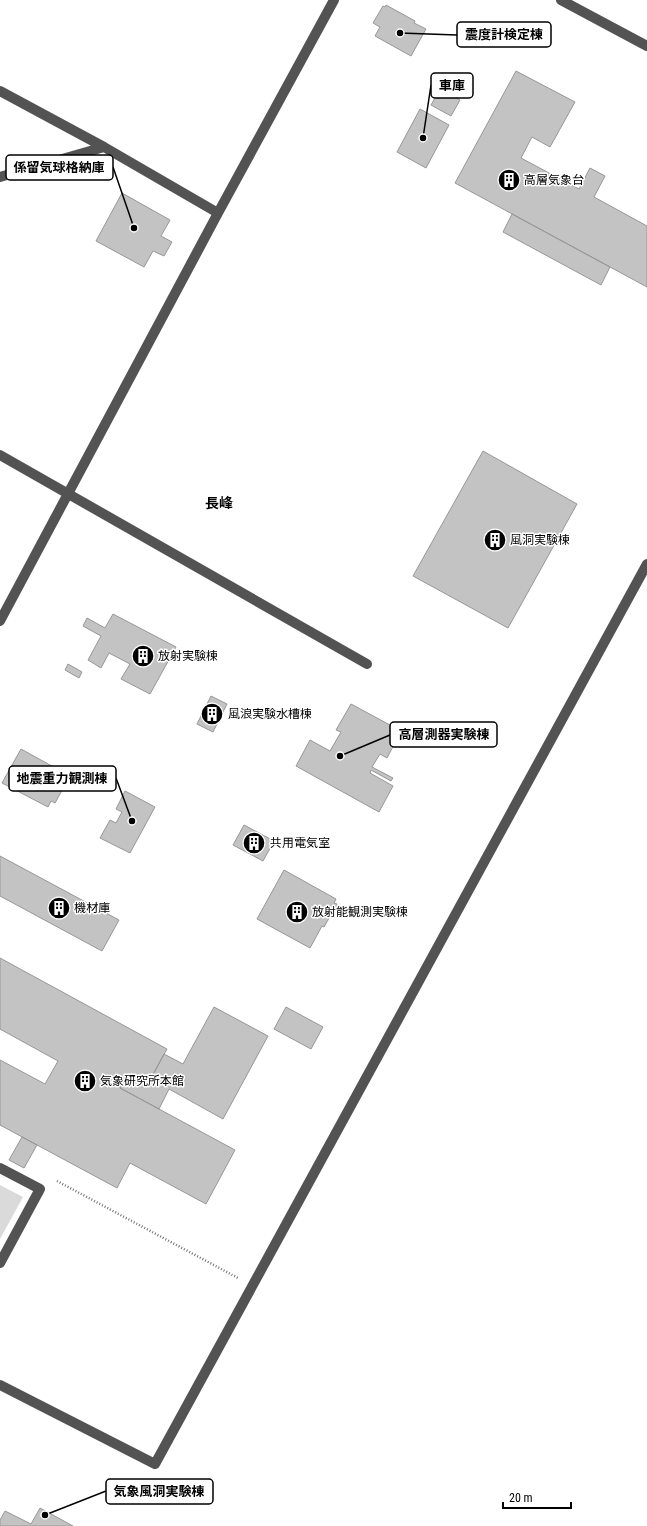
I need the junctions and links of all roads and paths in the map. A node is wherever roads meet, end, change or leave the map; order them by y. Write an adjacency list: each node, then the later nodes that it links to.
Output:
1 (334, 0): 7 (lane)
2 (561, 0): 3 (lane)
3 (647, 46)
4 (0, 91): 5 (lane)
5 (104, 147): 6 (lane); 7 (lane)
6 (0, 177)
7 (218, 213): 9 (lane)
8 (0, 455): 9 (lane)
9 (69, 494): 11 (lane); 12 (lane)
10 (647, 564): 16 (lane)
11 (0, 621)
12 (367, 664)
13 (0, 1168): 15 (lane)
14 (57, 1180): 16 (path)
15 (0, 1263)
16 (253, 1286): 17 (lane)
17 (0, 1385)

